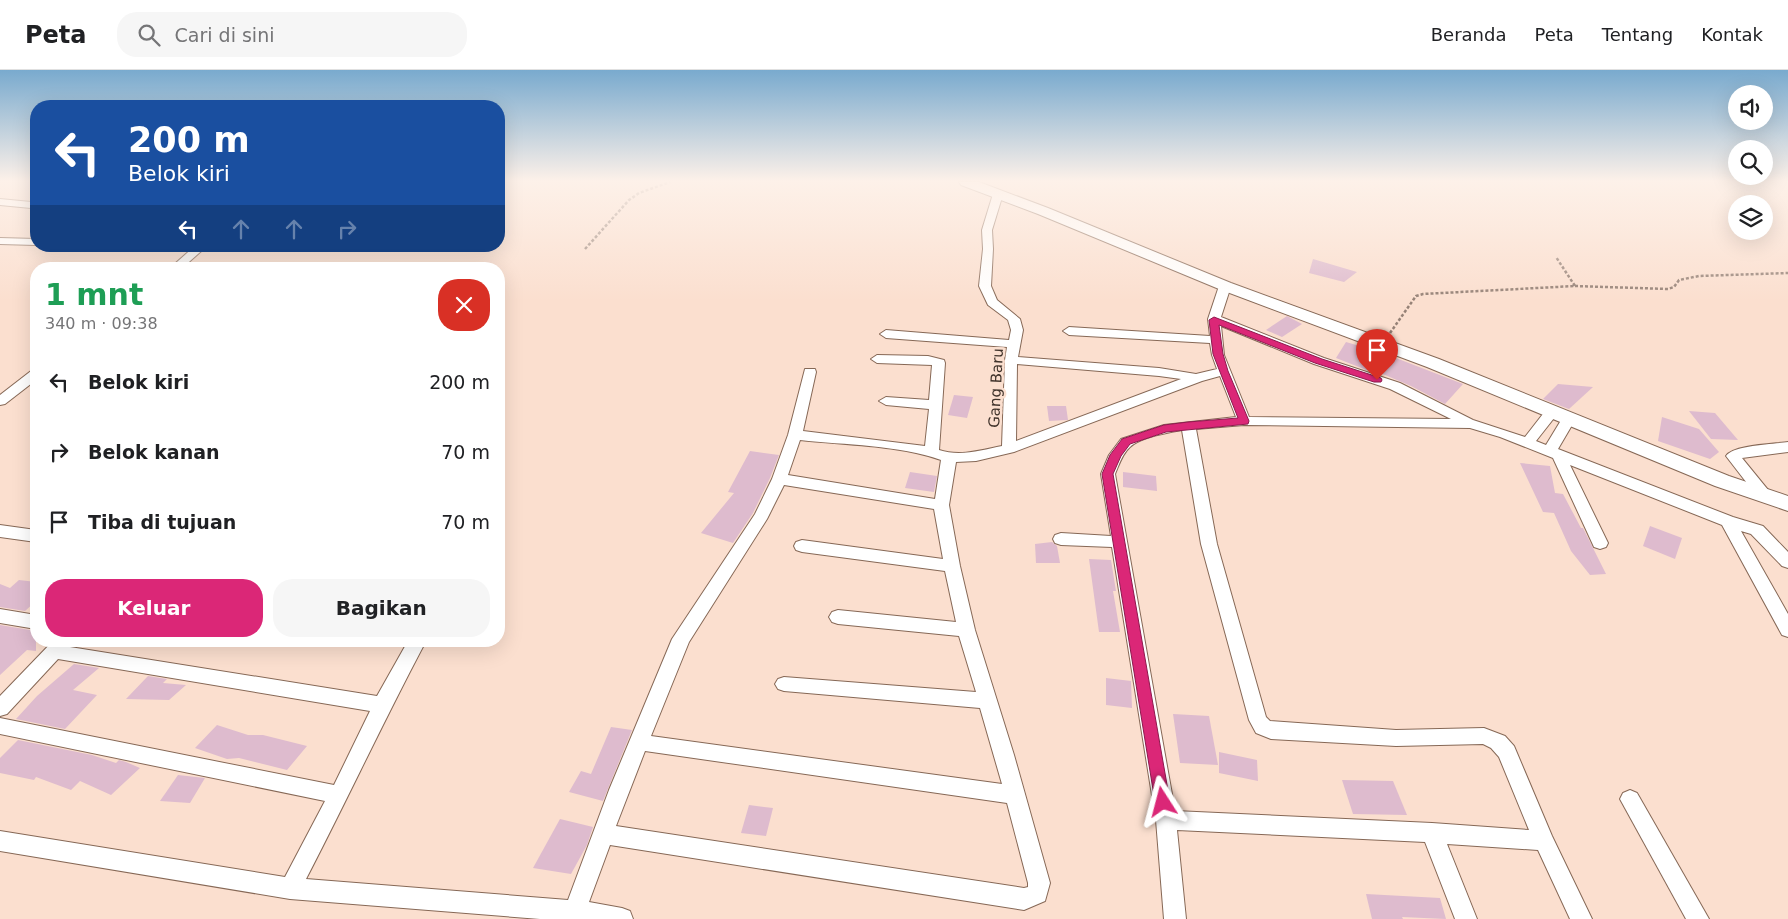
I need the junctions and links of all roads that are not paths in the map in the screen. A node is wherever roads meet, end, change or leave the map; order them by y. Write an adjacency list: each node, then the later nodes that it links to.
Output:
1 (990, 222): 12 (street, Gang Baru)
2 (1066, 222): 7 (main road)
3 (0, 241): 4 (street)
4 (30, 242)
5 (195, 252): 6 (street)
6 (183, 262)
7 (1225, 286): 8 (street); 22 (main road)
8 (1214, 320): 11 (street); 25 (street)
9 (1069, 331): 11 (street)
10 (886, 334): 12 (street)
11 (1216, 340): 15 (street)
12 (1014, 344): 14 (street, Gang Baru)
13 (877, 359): 21 (street)
14 (1011, 360): 18 (street); 30 (street, Gang Baru)
15 (1223, 371): 18 (street); 24 (street)
16 (810, 372): 27 (street)
17 (30, 378): 19 (street)
18 (1197, 378): 30 (street)
19 (0, 401)
20 (886, 401): 21 (street)
21 (935, 405): 31 (street)
22 (1551, 413): 23 (main road); 28 (street)
23 (1568, 420): 32 (street); 35 (main road)
24 (1244, 421): 25 (street); 26 (street)
25 (1471, 424): 28 (street)
26 (1188, 425): 42 (street); 67 (street)
27 (795, 435): 31 (street); 34 (street)
28 (1528, 442): 32 (street)
29 (1788, 447): 35 (street)
30 (1009, 449): 33 (street)
31 (932, 452): 33 (street)
32 (1554, 452): 38 (street); 43 (street)
33 (950, 458): 37 (street)
34 (779, 479): 37 (street); 60 (street)
35 (1764, 496): 36 (main road)
36 (1788, 504)
37 (941, 505): 46 (street)
38 (1728, 521): 45 (street); 51 (street)
39 (0, 532): 40 (street)
40 (30, 535)
41 (1061, 539): 42 (street)
42 (1119, 542): 64 (street)
43 (1600, 543)
44 (802, 546): 46 (street)
45 (1788, 562)
46 (952, 566): 50 (street)
47 (0, 616): 49 (street)
48 (838, 618): 50 (street)
49 (30, 621)
50 (966, 630): 57 (street)
51 (1788, 630)
52 (58, 647): 56 (street)
53 (64, 647): 58 (street)
54 (414, 647): 58 (street)
55 (784, 684): 57 (street)
56 (3, 701)
57 (987, 701): 62 (street)
58 (382, 705): 61 (street)
59 (0, 726): 61 (street)
60 (638, 742): 62 (street); 66 (street)
61 (339, 795): 69 (street)
62 (1014, 796): 66 (street)
63 (1630, 799): 75 (street)
64 (1166, 820): 65 (street); 72 (street)
65 (1432, 833): 67 (street); 73 (street)
66 (603, 834): 70 (street)
67 (1544, 840): 74 (street)
68 (0, 841): 69 (street)
69 (290, 888): 70 (street)
70 (574, 911): 71 (street)
71 (622, 919)
72 (1175, 919)
73 (1466, 919)
74 (1581, 919)
75 (1698, 919)

